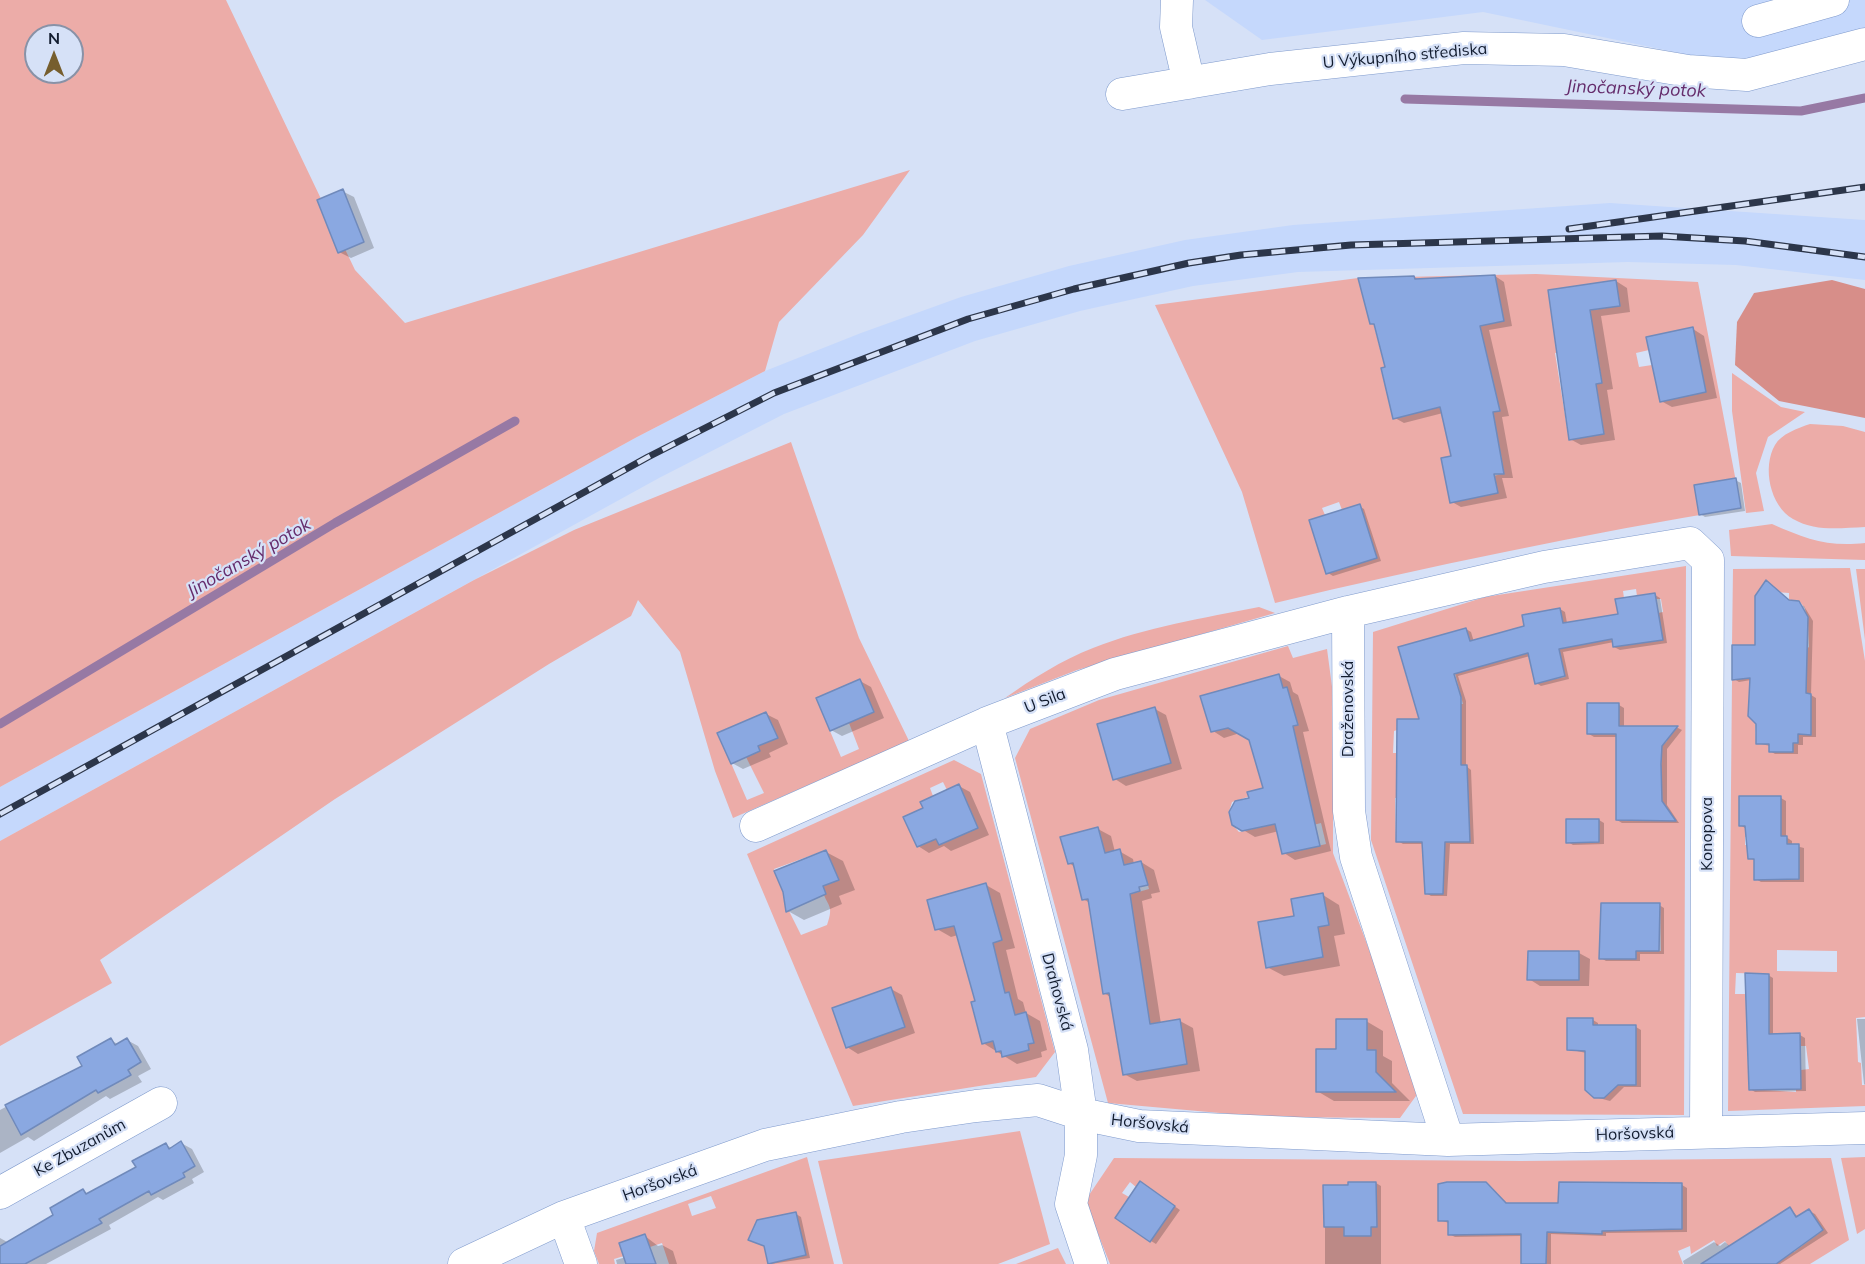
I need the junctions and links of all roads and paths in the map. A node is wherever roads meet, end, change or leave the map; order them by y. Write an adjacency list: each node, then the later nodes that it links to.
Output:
1 (1177, 0): 5 (street)
2 (1833, 0): 3 (street)
3 (1758, 21)
4 (1865, 44): 5 (street, U Výkupního střediska)
5 (1189, 83): 6 (street, U Výkupního střediska)
6 (1122, 94)
7 (1347, 612): 8 (street, U Sila); 13 (street, Konopova); 14 (street, Draženovská)
8 (987, 723): 9 (street, U Sila); 11 (street, Drahovská)
9 (756, 826)
10 (161, 1103): 15 (street, Ke Zbuzanům)
11 (1081, 1114): 14 (street, Horšovská); 16 (street, Horšovská); 19 (street, Drahovská)
12 (1865, 1128): 13 (street, Horšovská)
13 (1706, 1132): 14 (street, Horšovská)
14 (1448, 1140)
15 (0, 1192)
16 (564, 1216): 17 (street, Horšovská); 18 (street)
17 (465, 1264)
18 (581, 1264)
19 (1091, 1264)

